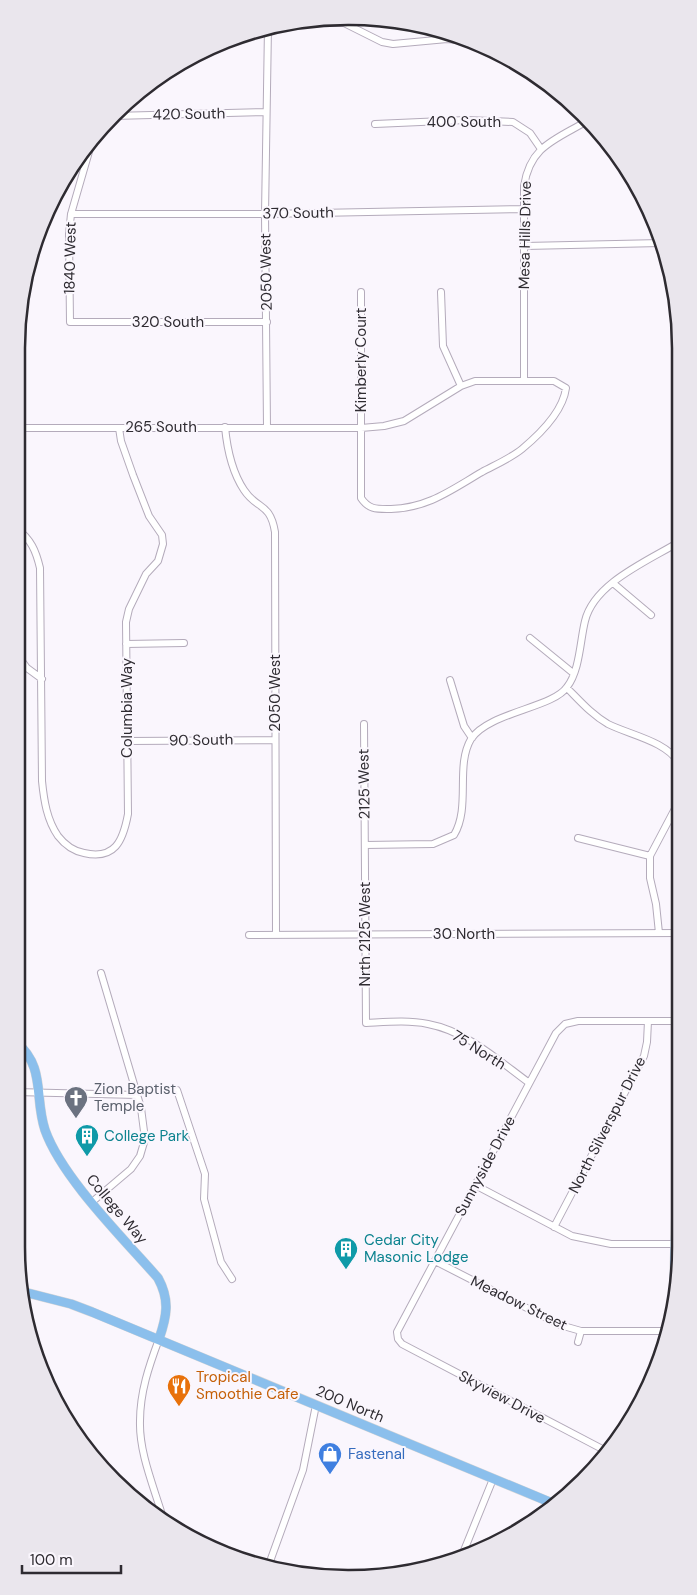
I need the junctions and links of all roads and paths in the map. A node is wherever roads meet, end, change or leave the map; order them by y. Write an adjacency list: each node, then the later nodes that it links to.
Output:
1 (350, 25): 3 (street)
2 (268, 35): 4 (street, 2050 West)
3 (437, 37)
4 (266, 112): 5 (street, 420 South); 12 (street, 2050 West)
5 (124, 116)
6 (376, 124): 8 (street, 400 South)
7 (581, 124): 8 (street, Mesa Hills Drive)
8 (541, 149): 10 (street, Mesa Hills Drive)
9 (87, 159): 11 (street, 1840 West)
10 (524, 209): 12 (street, 370 South); 14 (street, Mesa Hills Drive)
11 (71, 214): 12 (street, 370 South); 17 (street, 1840 West)
12 (265, 214): 18 (street, 2050 West)
13 (654, 243): 14 (street)
14 (525, 246): 19 (street, Mesa Hills Drive)
15 (361, 292): 25 (street, Kimberly Court)
16 (441, 292): 20 (street)
17 (70, 322): 18 (street, 320 South)
18 (266, 322): 22 (street, 2050 West)
19 (524, 381): 20 (street); 25 (street, Kimberly Court)
20 (461, 386): 25 (street)
21 (225, 427): 22 (street, 265 South); 24 (street, 265 South); 40 (street, 2050 West)
22 (267, 427): 25 (street, 265 South)
23 (25, 428): 24 (street, 265 South)
24 (119, 428): 32 (street, Columbia Way)
25 (361, 428)
26 (25, 536): 35 (street)
27 (672, 546): 28 (street)
28 (613, 583): 29 (street); 34 (street)
29 (651, 615)
30 (530, 638): 34 (street)
31 (184, 643): 32 (street)
32 (126, 644): 41 (street, Columbia Way)
33 (25, 665): 35 (street)
34 (573, 673): 37 (street)
35 (42, 679): 41 (street, Columbia Way)
36 (450, 680): 39 (street)
37 (567, 688): 39 (street); 42 (street)
38 (364, 724): 45 (street, 2125 West)
39 (472, 738): 45 (street)
40 (275, 740): 41 (street, 90 South); 50 (street, 2050 West)
41 (127, 741)
42 (672, 755)
43 (672, 814): 46 (street)
44 (578, 838): 46 (street)
45 (365, 845): 51 (street, Nrth 2125 West)
46 (650, 856): 47 (street)
47 (659, 933): 48 (street, 30 North); 51 (street, 30 North)
48 (672, 933)
49 (249, 935): 50 (street, 30 North)
50 (276, 935): 51 (street, 30 North)
51 (365, 935): 55 (street, Nrth 2125 West)
52 (101, 973): 61 (street)
53 (648, 1021): 54 (street); 57 (street, Sunnyside Drive); 64 (street, North Silverspur Drive)
54 (672, 1021)
55 (366, 1023): 57 (street, 75 North)
56 (25, 1049): 60 (main road, College Way)
57 (528, 1082): 62 (street, Sunnyside Drive)
58 (178, 1090): 67 (street)
59 (25, 1092): 60 (street)
60 (40, 1092): 61 (street); 63 (main road, College Way)
61 (137, 1095): 63 (street)
62 (475, 1185): 64 (street); 66 (street, Sunnyside Drive)
63 (92, 1202): 71 (main road, College Way)
64 (554, 1227): 65 (street)
65 (672, 1244)
66 (435, 1261): 69 (street, Meadow Street); 72 (street, Sunnyside Drive)
67 (232, 1279)
68 (29, 1293): 71 (main road, 200 North)
69 (581, 1331): 70 (street, Meadow Street); 73 (street)
70 (661, 1331)
71 (159, 1339): 74 (main road, 200 North); 78 (street)
72 (398, 1339): 75 (street, Skyview Drive)
73 (578, 1342)
74 (316, 1405): 76 (main road, 200 North); 80 (street)
75 (601, 1448)
76 (493, 1479): 77 (main road, 200 North); 79 (street)
77 (547, 1501)
78 (159, 1508)
79 (467, 1547)
80 (270, 1560)

